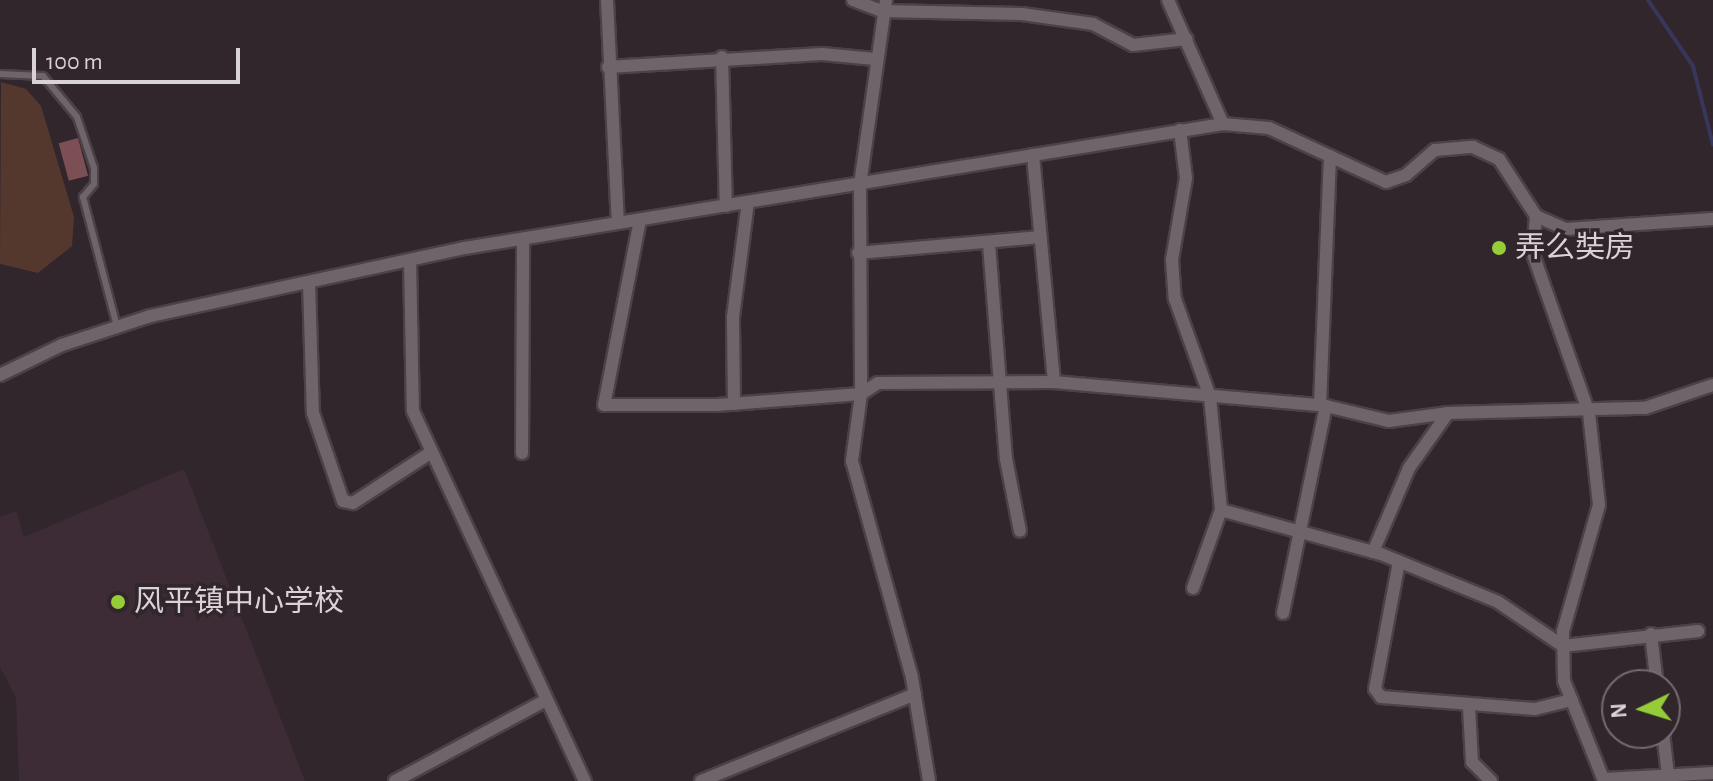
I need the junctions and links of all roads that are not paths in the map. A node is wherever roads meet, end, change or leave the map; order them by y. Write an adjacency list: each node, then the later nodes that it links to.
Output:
1 (607, 0): 8 (street)
2 (853, 0): 4 (street)
3 (1168, 0): 5 (street)
4 (884, 5): 5 (street); 7 (street)
5 (1187, 39): 10 (street)
6 (722, 57): 7 (street); 8 (street); 16 (street)
7 (875, 59): 14 (street)
8 (608, 67): 20 (street)
9 (0, 74): 27 (lane)
10 (1223, 124): 11 (street); 13 (street)
11 (1180, 130): 12 (street); 35 (street)
12 (1033, 155): 14 (street); 21 (street)
13 (1330, 156): 17 (street); 37 (street)
14 (860, 184): 15 (street); 24 (street)
15 (748, 202): 16 (street); 36 (street)
16 (726, 206): 19 (street)
17 (1536, 216): 18 (street); 39 (street)
18 (1713, 219)
19 (640, 220): 20 (street); 36 (street)
20 (618, 223): 22 (street)
21 (1040, 237): 23 (street); 31 (street)
22 (523, 239): 25 (street); 41 (street)
23 (989, 244): 24 (street); 30 (street)
24 (858, 253): 28 (street)
25 (410, 260): 26 (street); 40 (street)
26 (309, 282): 27 (street); 40 (street)
27 (117, 327): 29 (street)
28 (860, 358): 32 (street); 34 (street)
29 (0, 375)
30 (999, 382): 31 (street); 32 (street); 43 (street)
31 (1054, 382): 35 (street)
32 (878, 383): 34 (street)
33 (1713, 385): 39 (street)
34 (861, 394): 36 (street); 53 (street)
35 (1210, 397): 37 (street); 42 (street)
36 (734, 404)
37 (1323, 405): 38 (street); 44 (street)
38 (1448, 413): 39 (street); 45 (street)
39 (1589, 413): 51 (street)
40 (430, 453): 54 (street)
41 (522, 453)
42 (1221, 510): 44 (street); 47 (street)
43 (1020, 531)
44 (1300, 532): 45 (street); 48 (street)
45 (1373, 552): 46 (street)
46 (1399, 562): 51 (street); 56 (street)
47 (1193, 588)
48 (1283, 613)
49 (1698, 631): 50 (street)
50 (1651, 634): 51 (street); 52 (street)
51 (1563, 646): 55 (street)
52 (1655, 669)
53 (915, 694): 63 (street); 64 (street)
54 (546, 700): 61 (street); 62 (street)
55 (1572, 700): 56 (street); 60 (street)
56 (1469, 708): 65 (street)
57 (1665, 749): 59 (street)
58 (1713, 773): 59 (street)
59 (1668, 775): 60 (street)
60 (1604, 780)
61 (395, 781)
62 (585, 781)
63 (701, 781)
64 (929, 781)
65 (1491, 781)

